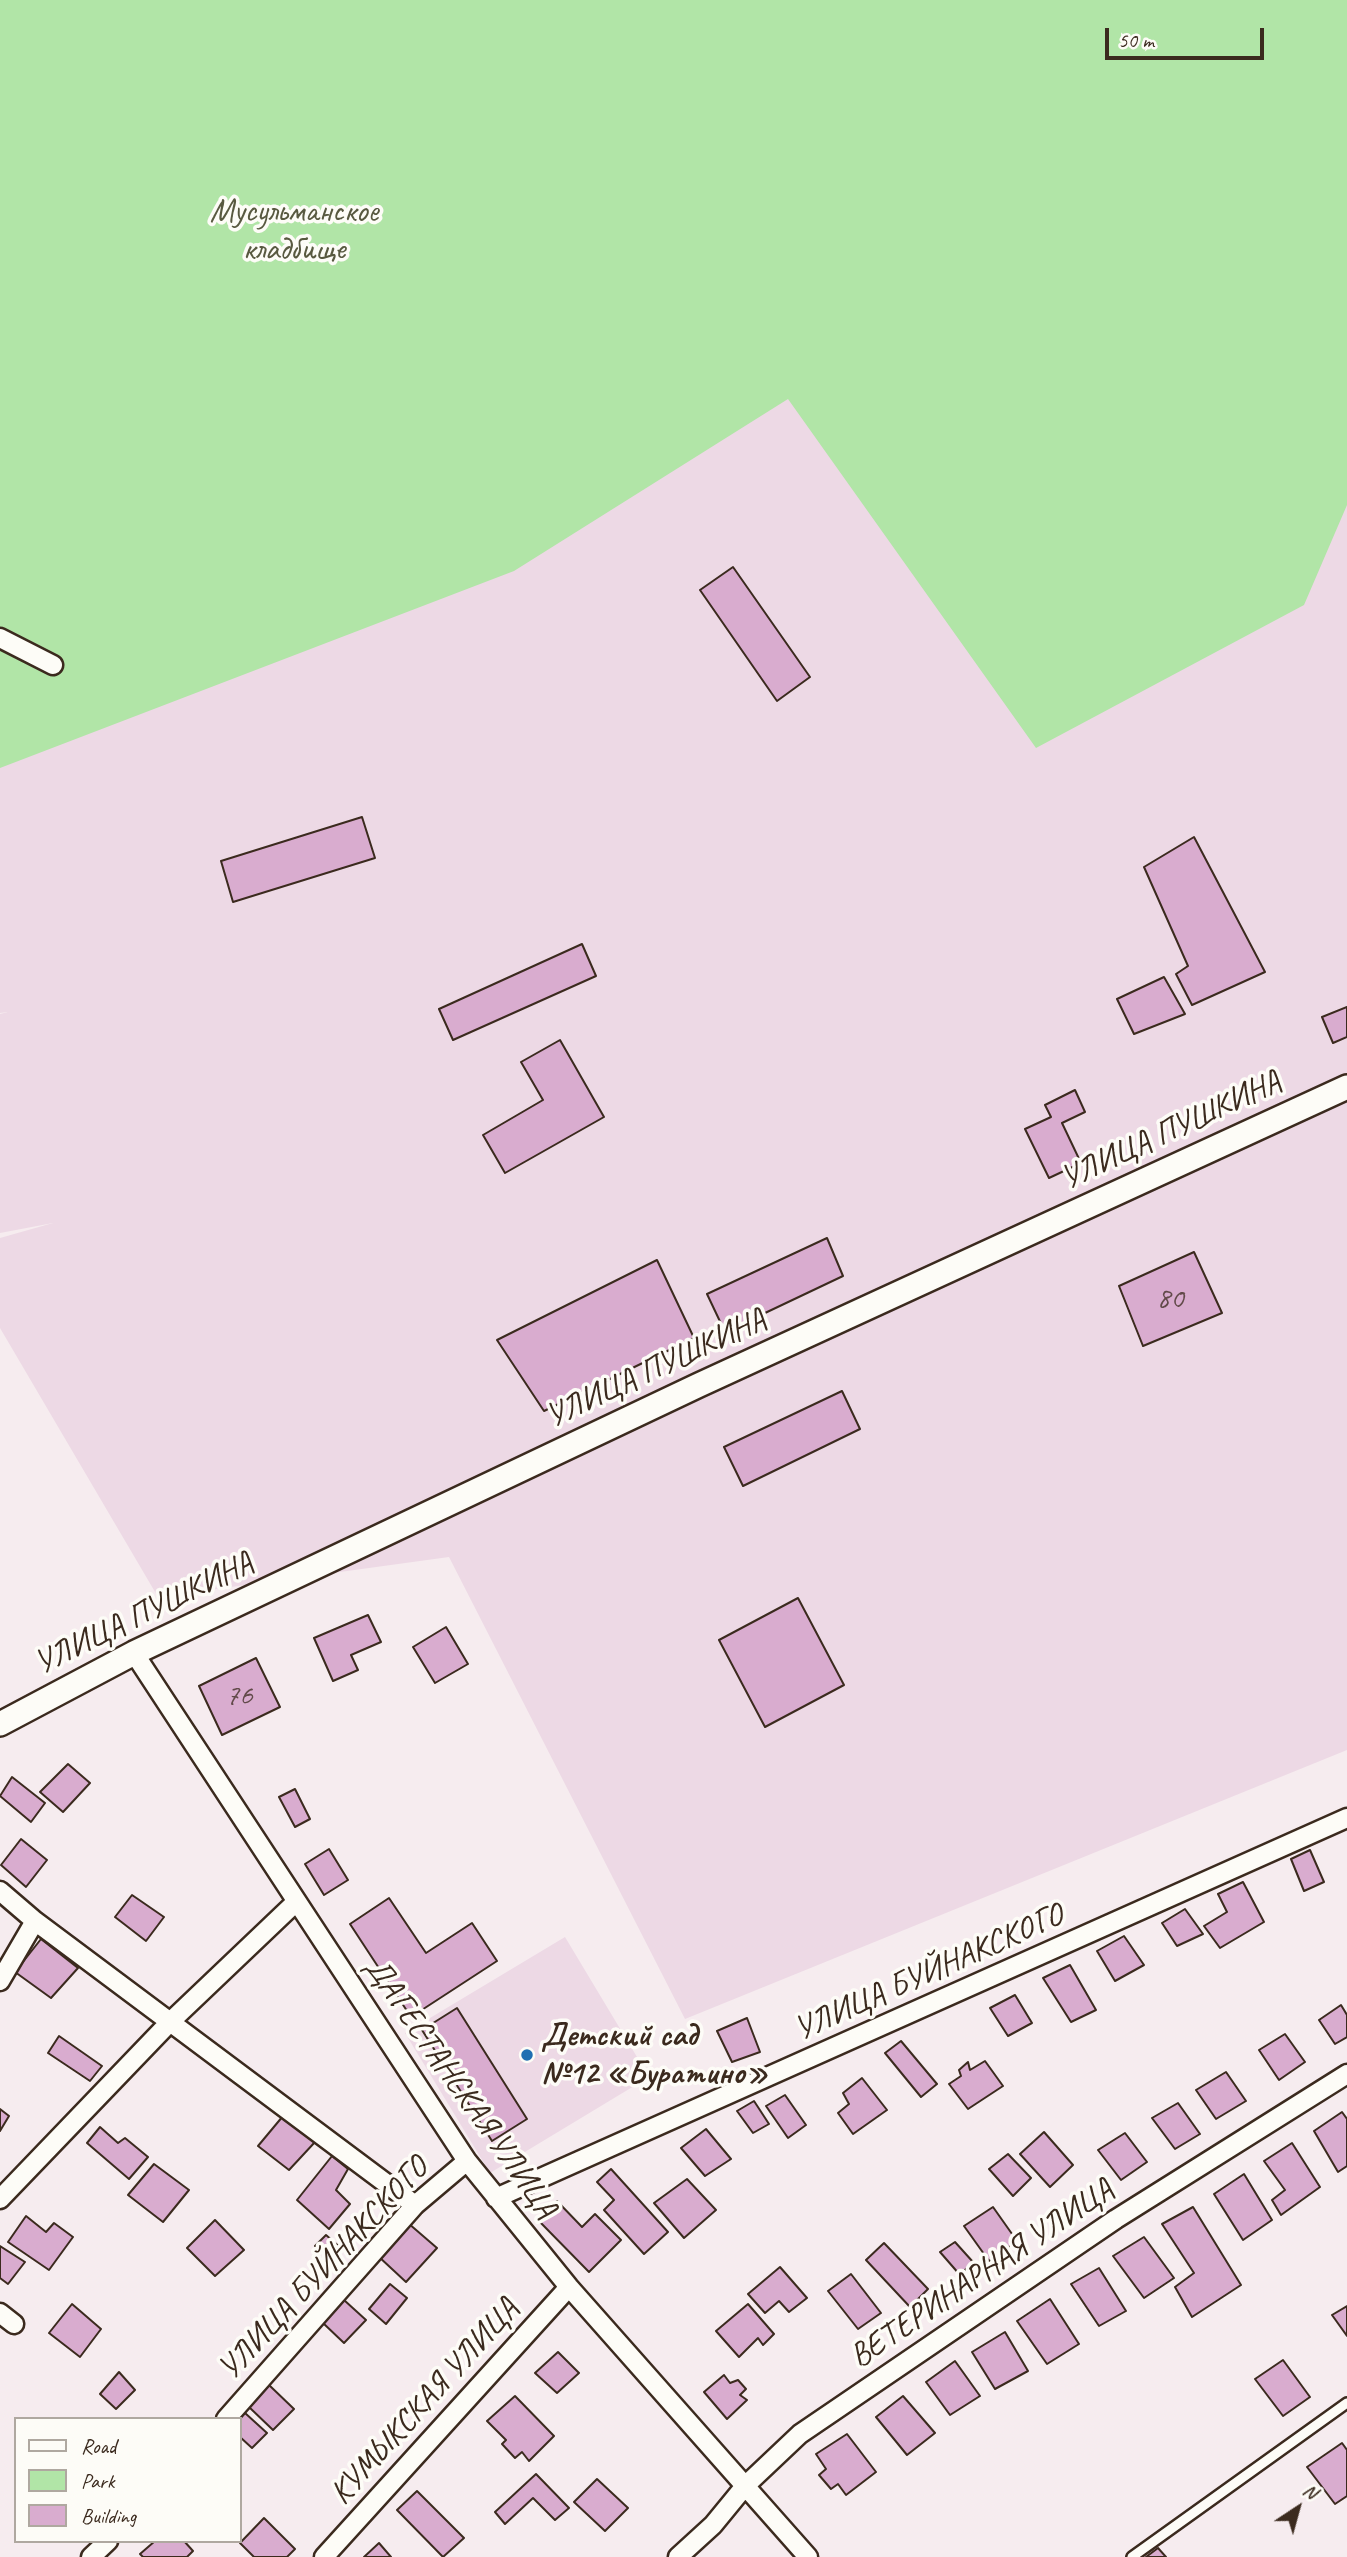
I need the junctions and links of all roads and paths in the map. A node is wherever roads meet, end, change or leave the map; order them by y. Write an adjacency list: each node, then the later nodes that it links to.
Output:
1 (0, 638): 2 (street)
2 (53, 665)
3 (1347, 1087): 4 (street, УЛИЦА ПУШКИНА)
4 (134, 1653): 5 (street, УЛИЦА ПУШКИНА); 8 (street, ДАГЕСТАНСКАЯ УЛИЦА)
5 (0, 1724)
6 (1347, 1818): 14 (street, УЛИЦА БУЙНАКСКОГО)
7 (0, 1891): 9 (street)
8 (296, 1902): 11 (street); 13 (street, ДАГЕСТАНСКАЯ УЛИЦА)
9 (34, 1922): 10 (street); 11 (street)
10 (0, 1981)
11 (169, 2023): 15 (street); 16 (street)
12 (1347, 2074): 20 (street, ВЕТЕРИНАРНАЯ УЛИЦА)
13 (467, 2161): 14 (street, ДАГЕСТАНСКАЯ УЛИЦА); 16 (street, УЛИЦА БУЙНАКСКОГО)
14 (496, 2198): 17 (street, ДАГЕСТАНСКАЯ УЛИЦА)
15 (0, 2199)
16 (415, 2205): 19 (street, УЛИЦА БУЙНАКСКОГО)
17 (569, 2287): 20 (street, ДАГЕСТАНСКАЯ УЛИЦА); 23 (street, КУМЫКСКАЯ УЛИЦА)
18 (1347, 2403): 26 (lane)
19 (228, 2417)
20 (746, 2486): 24 (street, ВЕТЕРИНАРНАЯ УЛИЦА); 25 (street, ДАГЕСТАНСКАЯ УЛИЦА)
21 (105, 2543): 22 (street)
22 (91, 2557)
23 (324, 2557)
24 (678, 2557)
25 (808, 2557)
26 (1132, 2557)

